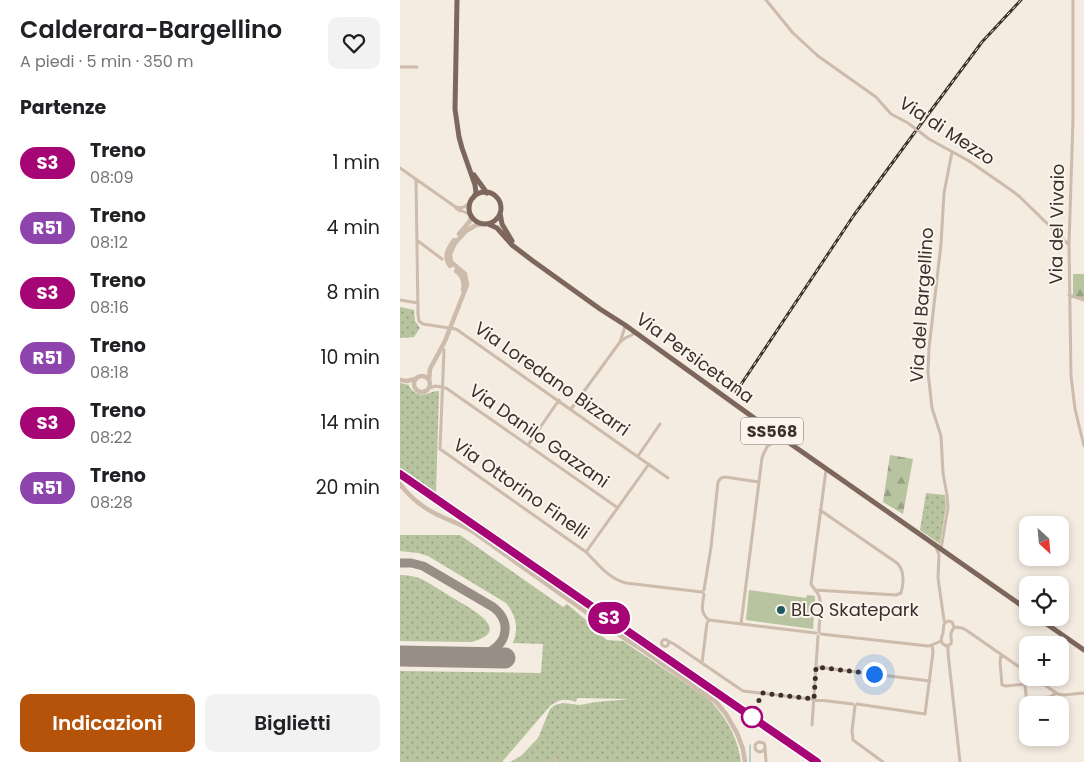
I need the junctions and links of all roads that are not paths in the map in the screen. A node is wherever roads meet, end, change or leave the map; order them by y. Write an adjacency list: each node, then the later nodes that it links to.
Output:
1 (457, 0): 8 (main road)
2 (766, 0): 6 (street, Via di Mezzo)
3 (1073, 0): 17 (street, Via del Vivaio)
4 (400, 66): 5 (street)
5 (417, 67)
6 (952, 152): 17 (street, Via di Mezzo); 57 (street, Via del Bargellino)
7 (400, 168): 9 (street)
8 (470, 168): 10 (main road); 11 (main road)
9 (416, 180): 12 (street); 16 (street)
10 (487, 193): 11 (main road); 13 (main road)
11 (472, 200): 12 (street); 14 (main road)
12 (458, 209): 14 (street)
13 (500, 214): 15 (main road); 18 (main road, Via Persicetana / SS568)
14 (471, 215): 15 (main road); 24 (street)
15 (486, 224): 18 (main road, Via Persicetana / SS568); 24 (street)
16 (417, 240): 19 (street); 23 (street)
17 (1069, 245): 20 (street, Via del Vivaio)
18 (518, 250): 25 (main road, Via Persicetana / SS568)
19 (442, 259)
20 (1070, 295): 22 (street); 47 (street, Via del Vivaio)
21 (400, 300): 23 (street)
22 (1084, 300)
23 (418, 303): 26 (street)
24 (456, 312): 26 (street)
25 (624, 325): 27 (main road, Via Persicetana / SS568); 28 (street)
26 (450, 327): 30 (street); 40 (street, Via Loredano Bizzarri)
27 (636, 333): 28 (street); 43 (main road, Via Persicetana / SS568)
28 (620, 342): 41 (street)
29 (444, 350): 37 (street)
30 (430, 369): 31 (street); 34 (street)
31 (422, 375): 32 (street); 34 (street)
32 (415, 379): 35 (street); 38 (street)
33 (400, 380): 35 (street)
34 (429, 380): 36 (street); 39 (street)
35 (407, 381): 38 (street)
36 (436, 386): 37 (street); 39 (street)
37 (443, 387): 45 (street, Via Danilo Gazzani); 58 (street, Via Ottorino Finelli)
38 (414, 388): 39 (street)
39 (429, 388)
40 (560, 400): 41 (street, Via Loredano Bizzarri); 45 (street)
41 (571, 409): 48 (street, Via Loredano Bizzarri)
42 (660, 424): 48 (street, Via Loredano Bizzarri)
43 (768, 428): 44 (main road, Via Persicetana / SS568); 46 (street)
44 (783, 439): 46 (street); 50 (main road, Via Persicetana / SS568)
45 (528, 445): 54 (street, Via Danilo Gazzani)
46 (768, 446): 52 (street)
47 (1084, 446)
48 (638, 456): 49 (street, Via Loredano Bizzarri)
49 (649, 464): 51 (street, Via Loredano Bizzarri); 54 (street)
50 (827, 469): 55 (street); 56 (main road, Via Persicetana / SS568)
51 (668, 478)
52 (759, 482): 62 (street); 66 (street)
53 (400, 484): 93 (street)
54 (618, 508): 58 (street)
55 (820, 510): 61 (street); 61 (street)
56 (936, 546): 57 (main road, Via Persicetana / SS568); 60 (street)
57 (941, 550): 59 (main road, Via Persicetana / SS568)
58 (586, 552): 62 (street, Via Ottorino Finelli)
59 (950, 556): 60 (street); 63 (main road, Via Persicetana / SS568)
60 (939, 563): 65 (street)
61 (815, 590): 69 (street)
62 (702, 591): 64 (street)
63 (1019, 604)
64 (709, 620): 66 (street); 76 (street)
65 (945, 622): 68 (street); 71 (street)
66 (741, 624): 69 (street)
67 (1050, 626): 74 (main road)
68 (954, 628): 73 (street); 75 (street)
69 (818, 634): 72 (street); 77 (street)
70 (668, 641): 76 (street)
71 (941, 641): 72 (street); 73 (street)
72 (932, 645): 79 (street)
73 (948, 646): 96 (street)
74 (1084, 650)
75 (1001, 655): 78 (street); 80 (street)
76 (702, 663): 85 (street)
77 (816, 667): 79 (street); 85 (street)
78 (1019, 667)
79 (930, 681): 86 (street)
80 (1019, 685)
81 (1025, 686): 83 (street)
82 (1046, 686): 83 (street)
83 (1056, 693): 84 (street)
84 (1084, 694)
85 (814, 699): 86 (street); 87 (street)
86 (855, 705): 95 (street)
87 (812, 725)
88 (765, 748): 89 (street); 89 (street); 91 (street)
89 (761, 752): 91 (street)
90 (555, 757): 92 (street)
91 (766, 757): 94 (street)
92 (556, 762)
93 (745, 762)
94 (766, 762)
95 (883, 762)
96 (960, 762)

